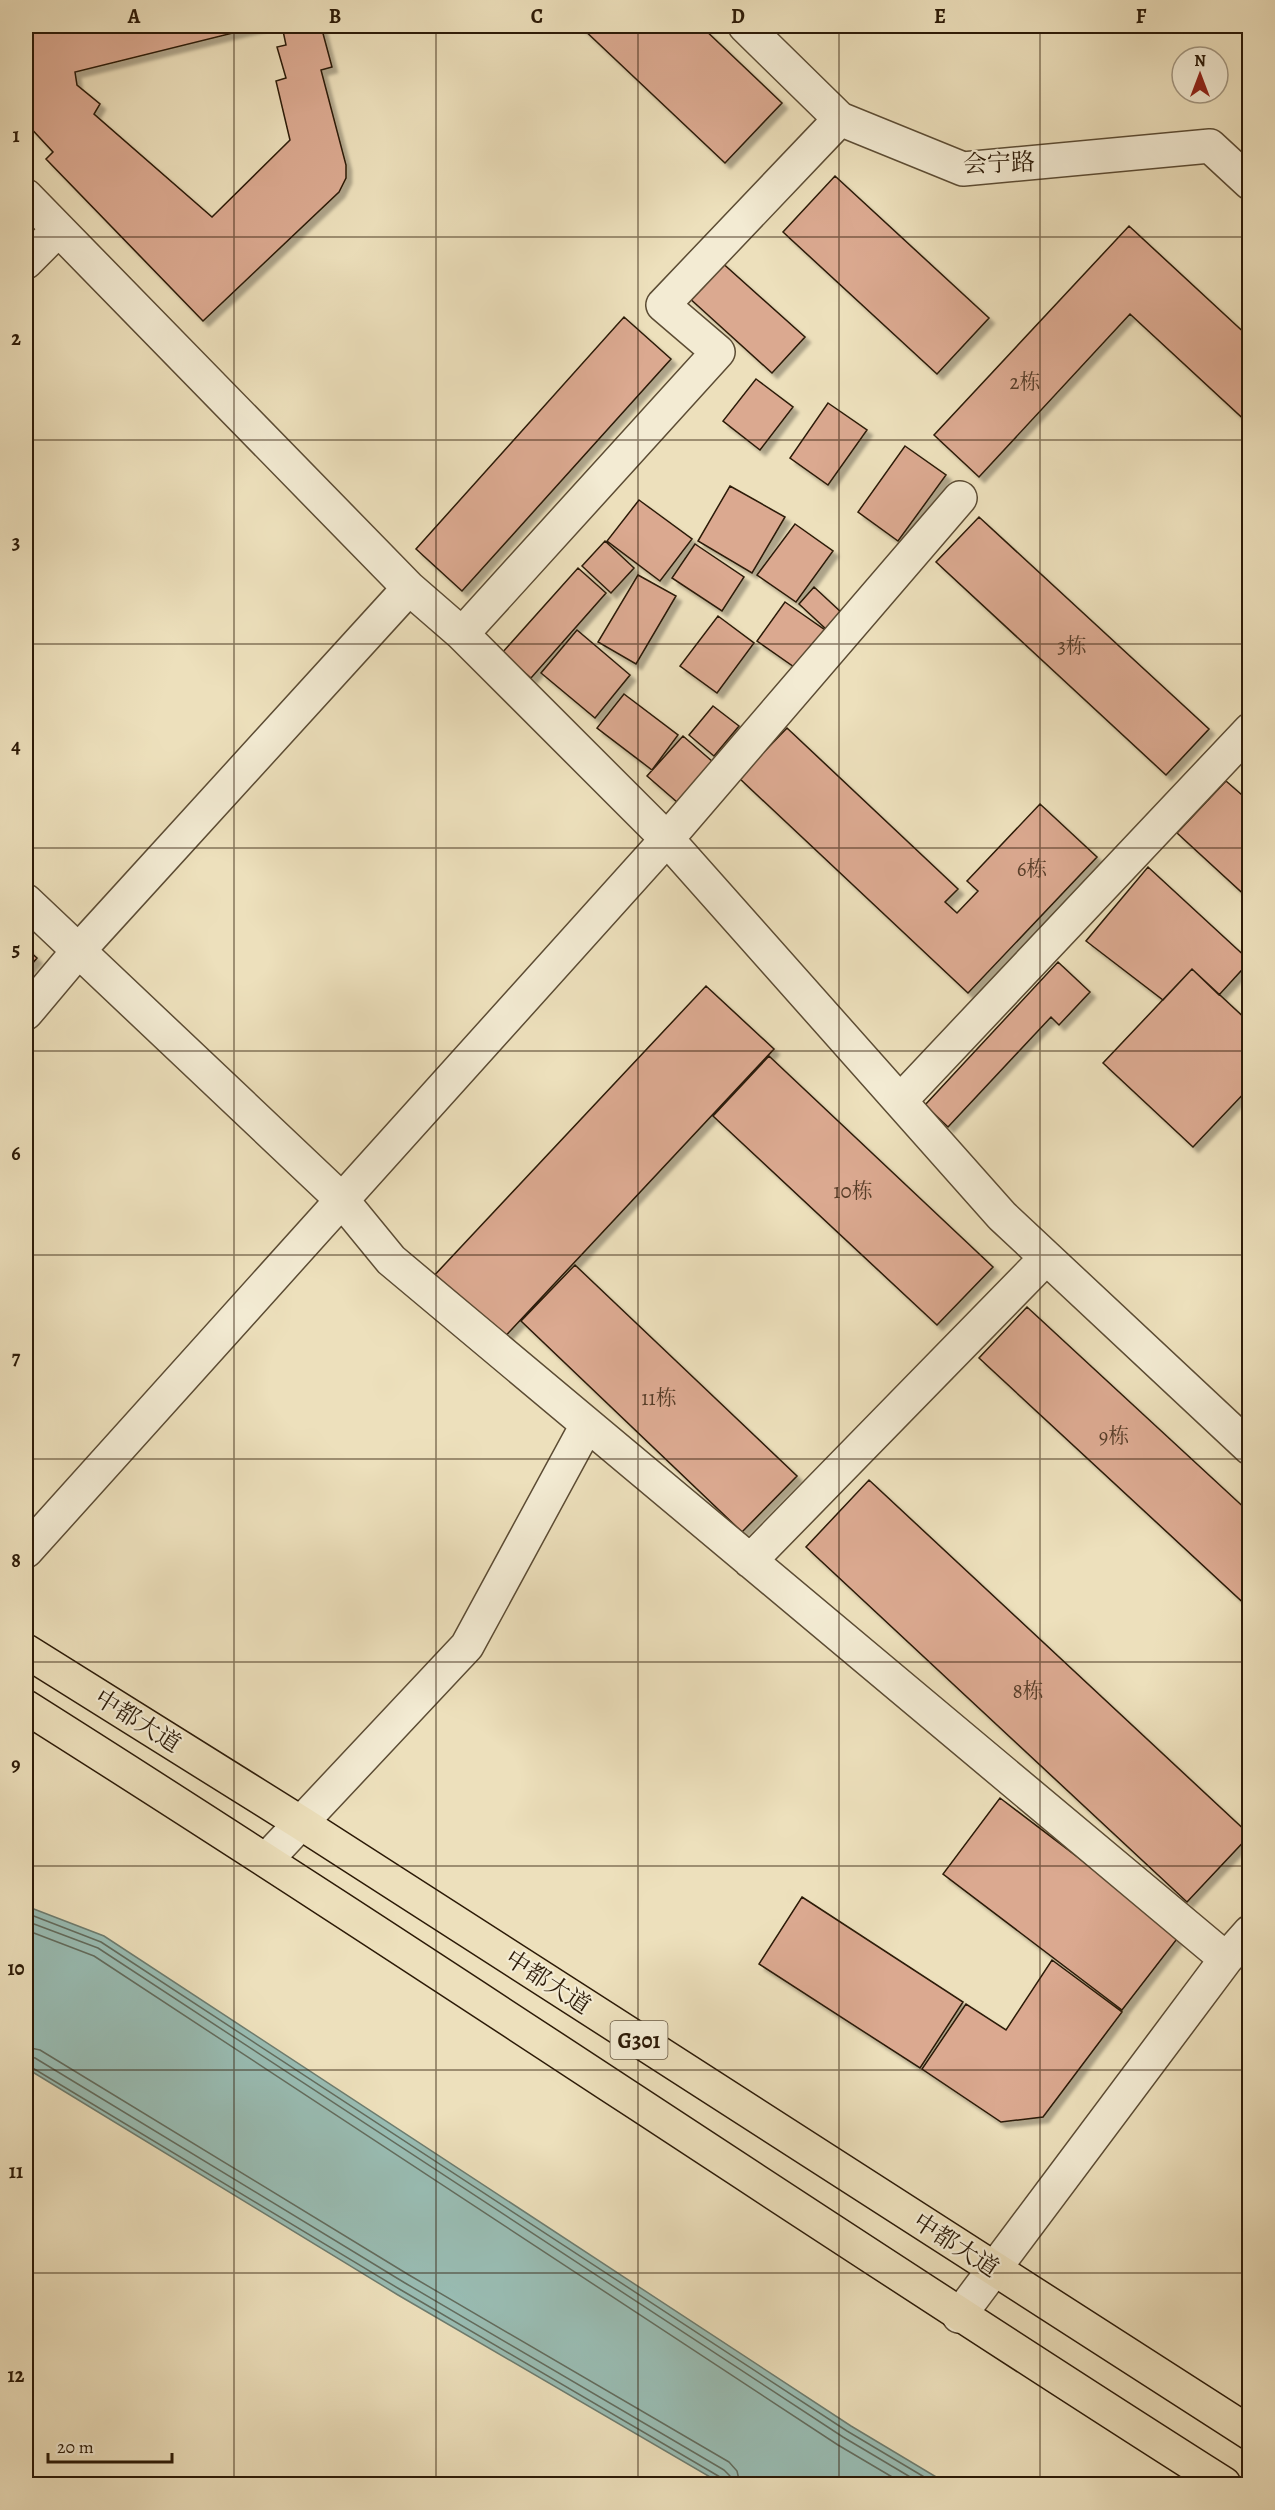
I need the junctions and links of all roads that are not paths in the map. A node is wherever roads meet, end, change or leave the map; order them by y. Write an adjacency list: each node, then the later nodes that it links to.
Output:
1 (745, 26): 2 (street, 会宁路)
2 (840, 119): 3 (street, 会宁路); 9 (street)
3 (1250, 183)
4 (26, 196): 5 (street)
5 (58, 230): 6 (street); 8 (street)
6 (26, 262)
7 (960, 498): 11 (street)
8 (409, 588): 9 (street); 13 (street)
9 (462, 634): 11 (street)
10 (1250, 730): 15 (street)
11 (667, 839): 15 (street); 16 (street)
12 (26, 901): 13 (street)
13 (79, 950): 14 (street); 16 (street)
14 (26, 1013)
15 (900, 1101): 17 (street)
16 (341, 1199): 18 (street); 20 (street)
17 (1046, 1258): 19 (street); 21 (street)
18 (587, 1425): 21 (street); 24 (street)
19 (1250, 1448)
20 (26, 1551)
21 (750, 1561): 27 (street)
22 (26, 1651): 24 (highway, 中都大道 / G301)
23 (26, 1707): 25 (highway, 中都大道 / G301)
24 (301, 1823): 25 (street); 28 (highway, 中都大道 / G301)
25 (267, 1859): 29 (highway, 中都大道 / G301)
26 (1250, 1932): 27 (street)
27 (1226, 1959): 28 (street)
28 (994, 2269): 29 (street); 30 (highway, 中都大道 / G301)
29 (959, 2316): 31 (highway, 中都大道 / G301)
30 (1250, 2433)
31 (1224, 2484)

